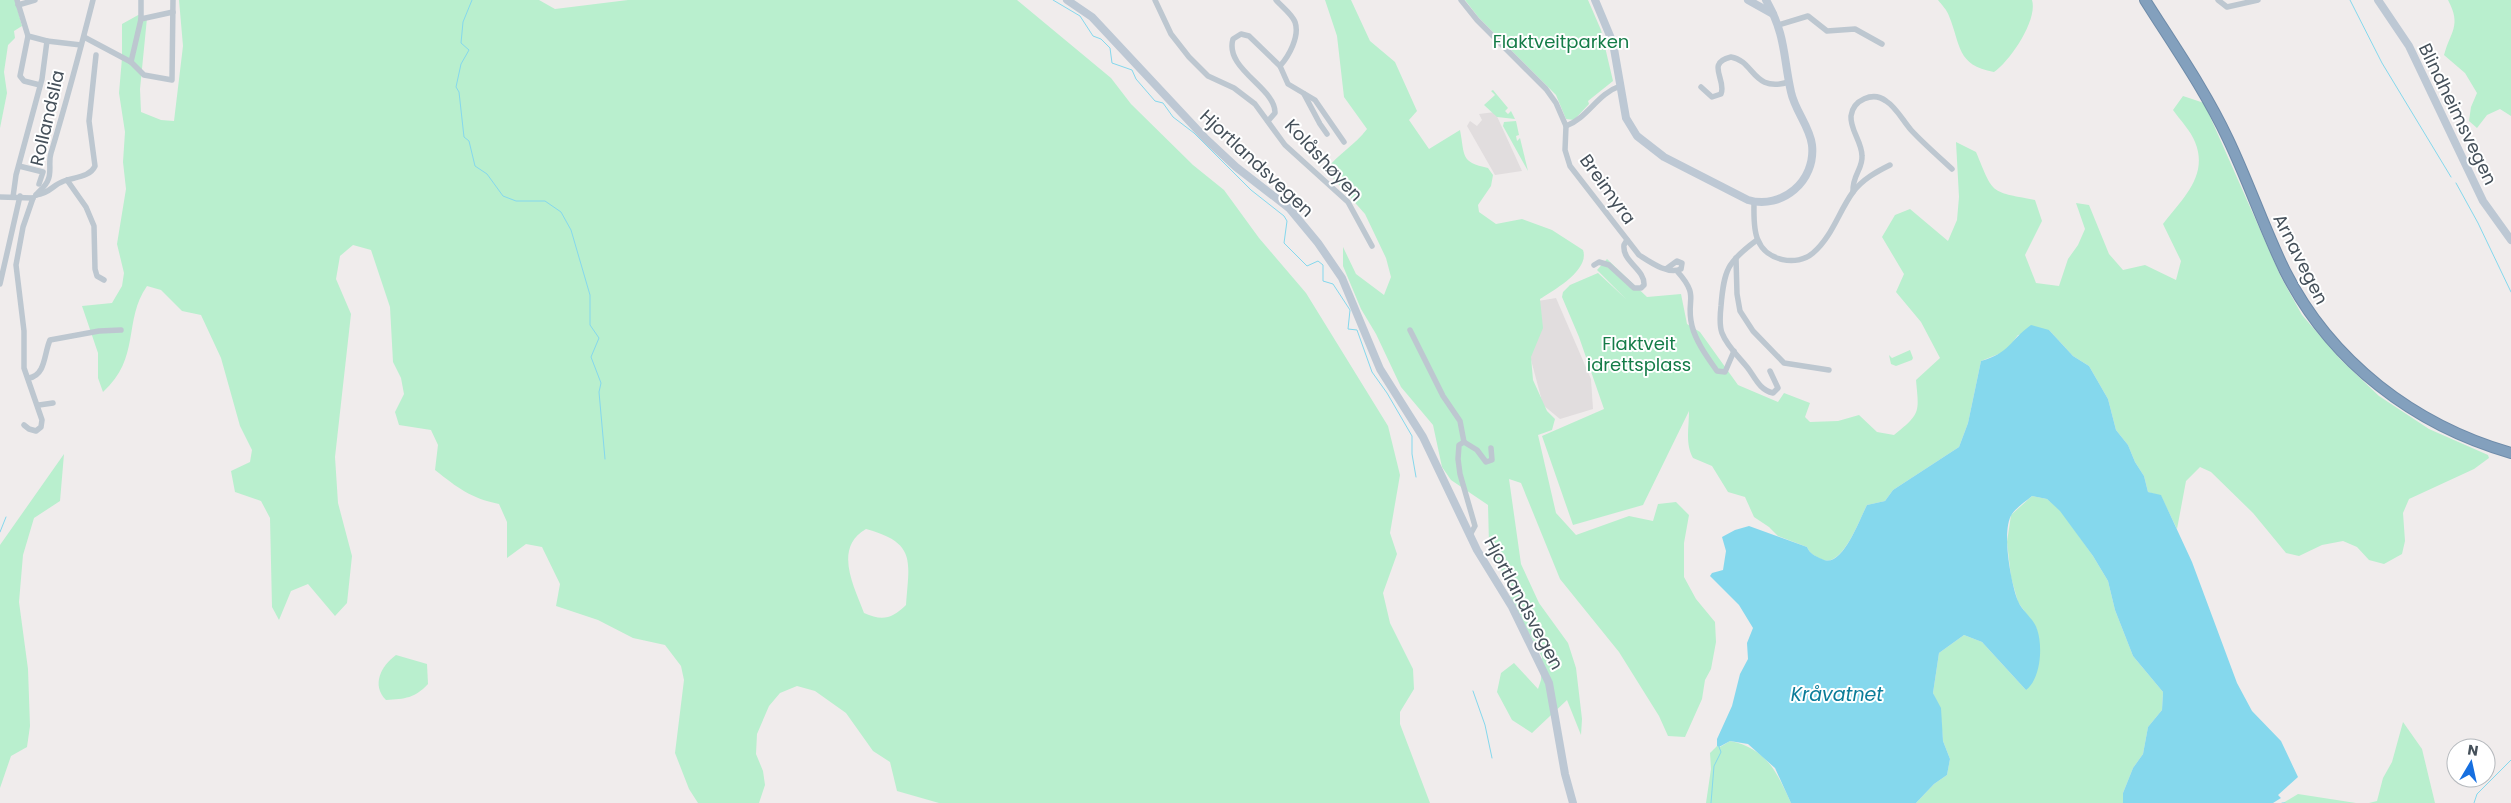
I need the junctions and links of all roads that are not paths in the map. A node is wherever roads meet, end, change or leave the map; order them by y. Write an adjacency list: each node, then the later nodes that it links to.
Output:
1 (35, 0): 16 (street, Rollandslia)
2 (93, 0): 22 (street, Rollandslia)
3 (141, 0): 19 (street)
4 (173, 0): 17 (street)
5 (1067, 0): 70 (street, Hjortlandsvegen)
6 (1155, 0): 34 (street, Kolåshøyen)
7 (1276, 0): 28 (street)
8 (1461, 0): 35 (street, Breimyra)
9 (1595, 0): 31 (street)
10 (1748, 0): 18 (street)
11 (1766, 0): 18 (street)
12 (2145, 0): 69 (highway, Arnavegen)
13 (2218, 0): 14 (street)
14 (2258, 0)
15 (2378, 0): 48 (street, Blindheimsvegen)
16 (17, 3): 21 (street, Rollandslia)
17 (173, 12): 19 (street); 27 (street)
18 (1774, 14): 20 (street)
19 (141, 19): 27 (street)
20 (1778, 25): 24 (street); 29 (street)
21 (28, 36): 23 (street); 30 (street, Rollandslia)
22 (84, 37): 25 (street, Rollandslia); 27 (street)
23 (47, 41): 25 (street); 30 (street, Rollandslia)
24 (1882, 44)
25 (81, 45): 45 (street, Rollandslia)
26 (96, 55): 41 (street)
27 (130, 62)
28 (1280, 66): 33 (street, Kolåshøyen); 34 (street, Kolåshøyen)
29 (1789, 82): 32 (street); 47 (street)
30 (40, 85): 39 (street, Rollandslia)
31 (1620, 86): 35 (street); 47 (street)
32 (1701, 88)
33 (1304, 94): 36 (street, Kolåshøyen); 37 (street, Kolåshøyen)
34 (1268, 121): 51 (street, Kolåshøyen)
35 (1566, 126): 49 (street, Breimyra)
36 (1327, 134)
37 (1344, 142)
38 (1890, 165): 43 (street)
39 (19, 166): 42 (street, Rollandslia); 44 (street, Rollandslia)
40 (1952, 168): 43 (street)
41 (67, 180): 45 (street); 56 (street)
42 (38, 184)
43 (1853, 192): 50 (street)
44 (17, 196): 45 (street); 46 (street); 57 (street, Rollandslia)
45 (34, 196): 63 (street, Rollandslia)
46 (0, 197)
47 (1754, 202): 50 (street)
48 (2510, 236)
49 (1627, 240): 53 (street, Breimyra); 54 (street, Breimyra)
50 (1757, 240): 52 (street)
51 (1372, 246)
52 (1736, 258): 60 (street); 61 (street)
53 (1594, 265)
54 (1666, 269): 55 (street, Breimyra); 55 (street)
55 (1677, 271): 60 (street)
56 (104, 280)
57 (0, 284)
58 (121, 330): 63 (street)
59 (1410, 330): 67 (street, Hjortlandsvegen)
60 (1734, 351): 62 (street)
61 (1829, 370)
62 (1770, 371)
63 (29, 378): 65 (street, Rollandslia)
64 (53, 403): 65 (street)
65 (38, 405): 66 (street, Rollandslia)
66 (24, 425)
67 (1464, 442): 68 (street); 70 (street, Hjortlandsvegen)
68 (1491, 448)
69 (2511, 453)
70 (1470, 536): 71 (street, Hjortlandsvegen)
71 (1573, 803)

